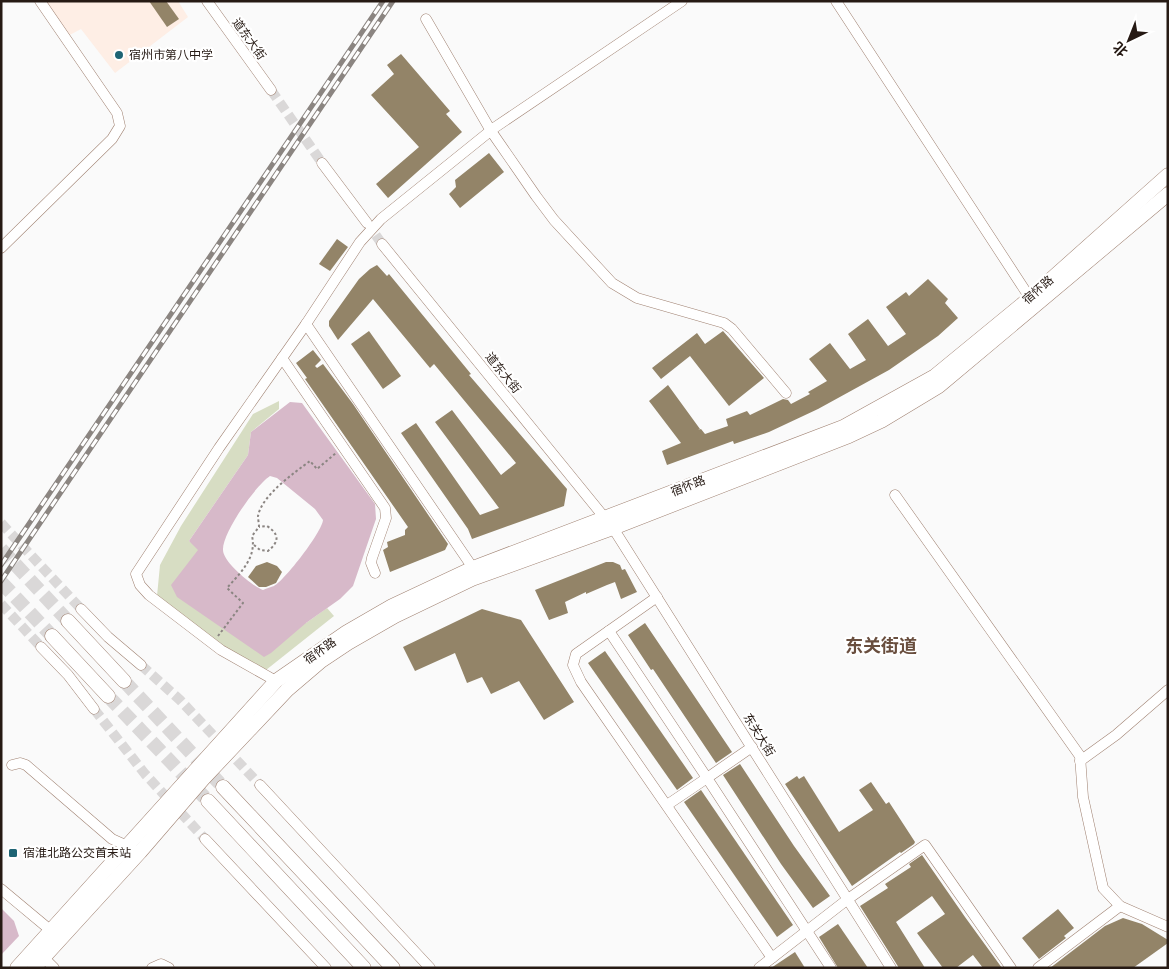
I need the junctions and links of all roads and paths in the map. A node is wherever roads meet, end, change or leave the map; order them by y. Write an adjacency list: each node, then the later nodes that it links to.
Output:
1 (40, 1): 13 (street)
2 (207, 1): 6 (street, 道东大街)
3 (682, 1): 7 (street)
4 (836, 1): 14 (street)
5 (426, 20): 7 (street)
6 (271, 90)
7 (491, 131): 15 (street); 17 (street)
8 (322, 163): 11 (street)
9 (1168, 175): 14 (main road, 宿怀路)
10 (1168, 194): 20 (main road, 宿怀路)
11 (367, 223)
12 (382, 244): 20 (street, 道东大街)
13 (1, 248)
14 (1030, 298): 20 (main road, 宿怀路)
15 (306, 324): 16 (street); 23 (street)
16 (282, 358): 24 (street); 34 (street)
17 (786, 393)
18 (340, 450): 21 (path)
19 (895, 494): 39 (street)
20 (608, 523): 23 (main road, 宿怀路); 25 (street, 东关大街); 41 (main road, 宿怀路)
21 (259, 527): 22 (path); 22 (path)
22 (254, 546): 29 (path)
23 (473, 568): 34 (main road, 宿怀路)
24 (375, 573)
25 (657, 598): 28 (street); 38 (street, 东关大街)
26 (81, 609): 32 (street)
27 (68, 621): 33 (main road)
28 (609, 631): 42 (street); 46 (street)
29 (221, 632)
30 (52, 636): 36 (main road)
31 (41, 647): 37 (street)
32 (141, 665)
33 (124, 681)
34 (276, 681): 41 (main road, 宿怀路)
35 (1168, 690): 39 (street)
36 (108, 696)
37 (94, 709)
38 (752, 747): 42 (street); 51 (street, 东关大街)
39 (1080, 761): 52 (street)
40 (12, 765): 48 (street)
41 (199, 774): 48 (main road); 49 (main road)
42 (707, 778): 46 (street); 54 (street)
43 (260, 786): 65 (street)
44 (223, 787): 64 (main road)
45 (208, 801): 63 (main road)
46 (667, 806): 57 (street)
47 (205, 838): 62 (street)
48 (126, 845): 49 (street); 55 (main road)
49 (140, 852): 55 (main road)
50 (1, 888): 55 (street)
51 (848, 899): 54 (street); 67 (street, 东关大街); 68 (street)
52 (1120, 906): 53 (street); 69 (street)
53 (1168, 927)
54 (806, 931): 57 (street); 66 (street)
55 (55, 934): 56 (main road); 58 (main road)
56 (38, 963): 59 (street)
57 (767, 964)
58 (17, 968)
59 (54, 968)
60 (152, 968): 61 (street)
61 (169, 968)
62 (326, 968)
63 (364, 968)
64 (393, 968)
65 (430, 968)
66 (831, 968)
67 (891, 968)
68 (1011, 968)
69 (1038, 968)

